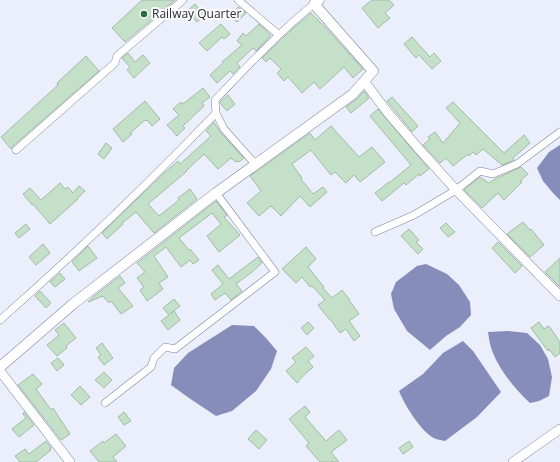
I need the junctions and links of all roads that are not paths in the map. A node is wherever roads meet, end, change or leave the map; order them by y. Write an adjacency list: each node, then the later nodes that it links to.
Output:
1 (182, 0): 8 (street)
2 (238, 0): 4 (street)
3 (317, 2): 4 (street); 5 (main road)
4 (279, 35): 6 (street)
5 (364, 81): 9 (main road); 10 (street)
6 (216, 113): 9 (street); 14 (street)
7 (560, 132): 10 (street)
8 (16, 150)
9 (256, 165): 11 (main road)
10 (456, 190): 12 (street); 13 (street)
11 (216, 194): 15 (main road); 17 (street)
12 (375, 232)
13 (560, 296)
14 (0, 320)
15 (0, 367)
16 (0, 371): 19 (street)
17 (105, 403)
18 (560, 429): 20 (street)
19 (70, 462)
20 (512, 462)

